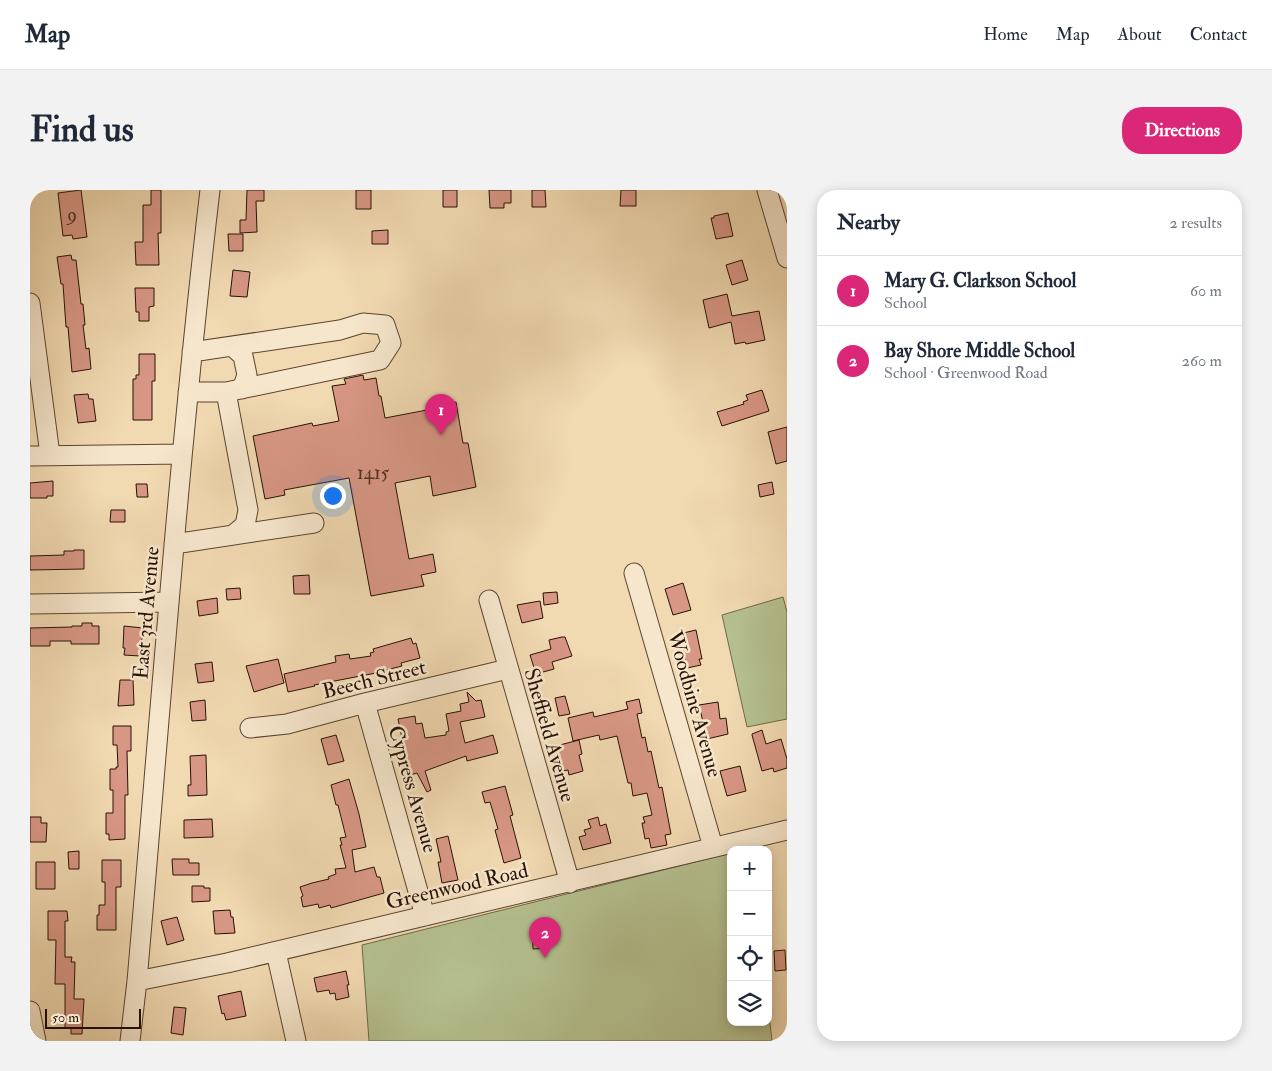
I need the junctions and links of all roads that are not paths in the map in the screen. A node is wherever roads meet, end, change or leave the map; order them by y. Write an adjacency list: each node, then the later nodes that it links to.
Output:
1 (210, 190): 6 (street, East 3rd Avenue)
2 (767, 190): 3 (street)
3 (787, 258)
4 (30, 303): 10 (street)
5 (233, 347): 6 (street); 7 (street); 7 (street)
6 (192, 352): 8 (street, East 3rd Avenue)
7 (234, 391): 8 (street); 13 (street)
8 (188, 392): 9 (street, East 3rd Avenue)
9 (182, 454): 10 (street); 14 (street, East 3rd Avenue)
10 (50, 455): 11 (street)
11 (30, 456)
12 (314, 524): 13 (street)
13 (233, 535): 14 (street)
14 (174, 544): 17 (street, East 3rd Avenue)
15 (634, 573): 23 (street, Woodbine Avenue)
16 (489, 600): 19 (street, Sheffield Avenue)
17 (169, 602): 18 (street); 27 (street, East 3rd Avenue)
18 (30, 604)
19 (508, 669): 20 (street, Beech Street); 24 (street, Sheffield Avenue)
20 (365, 704): 21 (street, Beech Street); 25 (street, Cypress Avenue)
21 (250, 728)
22 (787, 830): 23 (street, Greenwood Road)
23 (714, 847): 24 (street, Greenwood Road)
24 (570, 883): 25 (street, Greenwood Road)
25 (426, 916): 26 (street, Greenwood Road)
26 (276, 952): 27 (street, Greenwood Road); 31 (street)
27 (137, 981): 30 (street, East 3rd Avenue)
28 (30, 1011): 29 (street)
29 (36, 1041)
30 (130, 1041)
31 (296, 1041)

